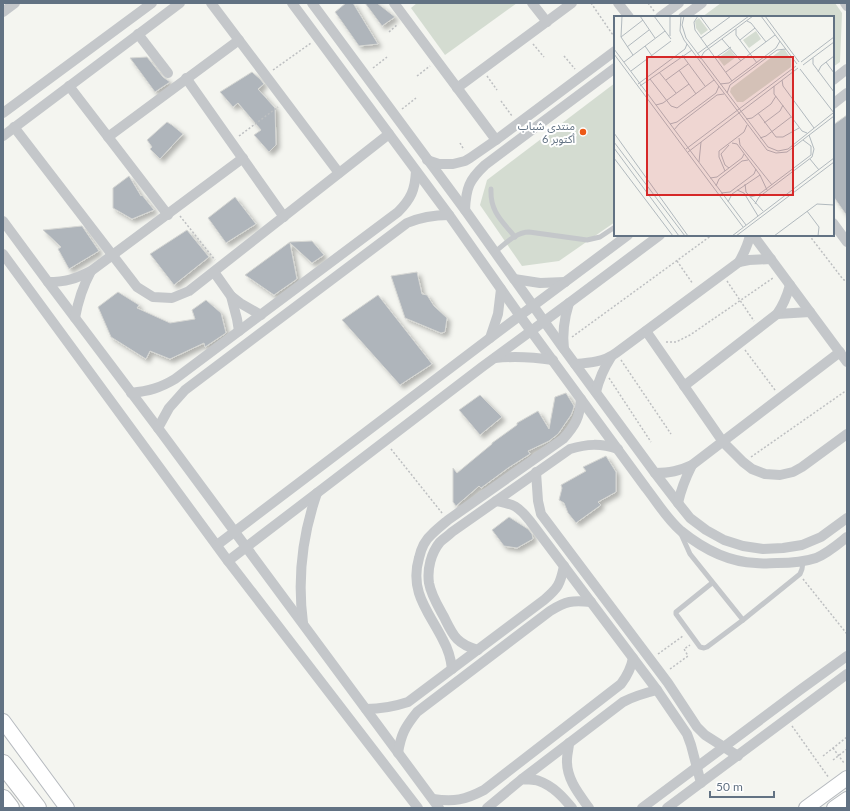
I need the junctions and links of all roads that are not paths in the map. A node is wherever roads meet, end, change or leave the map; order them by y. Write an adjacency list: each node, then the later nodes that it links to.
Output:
1 (15, 3): 15 (street)
2 (152, 3): 33 (street)
3 (180, 3): 21 (street)
4 (211, 3): 22 (street)
5 (292, 3): 16 (street)
6 (532, 3): 20 (street)
7 (572, 3): 20 (street)
8 (618, 3): 17 (street)
9 (679, 3): 18 (street)
10 (702, 3): 19 (street)
11 (845, 3): 14 (street)
12 (313, 4): 16 (street); 40 (street)
13 (397, 4): 30 (street)
14 (847, 6)
15 (3, 12)
16 (300, 14): 35 (street)
17 (628, 16)
18 (661, 16)
19 (684, 16)
20 (547, 22): 30 (street)
21 (138, 34): 26 (street); 29 (street)
22 (239, 40): 27 (street); 42 (street)
23 (614, 52): 38 (street)
24 (614, 69): 44 (street)
25 (847, 69): 28 (street)
26 (168, 73)
27 (186, 78): 37 (street); 39 (street)
28 (834, 79)
29 (69, 86): 34 (street); 37 (street)
30 (457, 88): 38 (street)
31 (847, 93): 32 (street)
32 (834, 103)
33 (3, 113)
34 (14, 128): 36 (street); 61 (street)
35 (388, 134): 41 (street); 42 (street)
36 (3, 136)
37 (108, 137): 45 (street)
38 (496, 140): 40 (street)
39 (243, 158): 45 (street); 48 (street)
40 (427, 160): 44 (street)
41 (416, 171): 46 (street); 47 (street)
42 (339, 173): 48 (street)
43 (491, 189): 57 (lane)
44 (465, 210): 59 (street)
45 (171, 212): 61 (street)
46 (398, 212): 50 (street); 76 (street)
47 (448, 215): 50 (street); 70 (street)
48 (284, 216): 64 (street)
49 (3, 221): 67 (street)
50 (407, 224): 93 (street)
51 (834, 224): 58 (street)
52 (614, 228): 57 (lane)
53 (627, 236): 68 (street)
54 (659, 236): 72 (street)
55 (751, 236): 63 (street)
56 (752, 236): 62 (street)
57 (515, 237): 59 (lane)
58 (847, 242)
59 (495, 252): 66 (street)
60 (3, 254): 115 (street)
61 (112, 255): 64 (street); 65 (street)
62 (771, 259): 63 (street); 69 (street)
63 (739, 262): 82 (street)
64 (217, 269): 71 (street)
65 (91, 271): 67 (street); 78 (street)
66 (514, 279): 68 (street); 73 (street)
67 (48, 282): 78 (street)
68 (565, 282): 73 (street)
69 (790, 284): 74 (street); 75 (street)
70 (501, 289): 77 (street); 83 (street)
71 (231, 296): 76 (street); 80 (street)
72 (569, 303): 79 (street); 84 (street)
73 (532, 306): 77 (street); 79 (street)
74 (810, 312): 75 (street); 85 (street)
75 (777, 314): 92 (street)
76 (261, 315): 80 (street)
77 (520, 316): 81 (street); 83 (street)
78 (75, 318): 94 (street)
79 (544, 322): 81 (street); 84 (street)
80 (239, 331): 91 (street)
81 (531, 331): 87 (street); 88 (street)
82 (646, 332): 86 (street); 92 (street)
83 (490, 338): 113 (street)
84 (564, 346): 90 (street)
85 (840, 352): 89 (street); 100 (street)
86 (614, 355): 90 (street); 95 (street)
87 (495, 358): 88 (street); 106 (street)
88 (553, 360): 96 (street)
89 (847, 362)
90 (575, 364): 95 (street)
91 (175, 379): 93 (street); 94 (street)
92 (684, 386): 100 (street)
93 (185, 390): 97 (street)
94 (131, 392): 97 (street)
95 (596, 392): 105 (street)
96 (581, 399): 99 (street); 102 (street)
97 (158, 428): 113 (street)
98 (847, 434): 100 (street)
99 (563, 439): 101 (street); 127 (street)
100 (723, 442): 103 (street)
101 (570, 449): 102 (street); 104 (street)
102 (618, 449): 112 (street)
103 (692, 465): 105 (street); 108 (street)
104 (536, 472): 107 (street); 109 (street)
105 (655, 473): 108 (street)
106 (317, 492): 116 (street); 125 (street)
107 (496, 501): 111 (street); 126 (street)
108 (678, 503): 110 (street)
109 (541, 514): 111 (street); 140 (street)
110 (847, 518)
111 (530, 521): 119 (street)
112 (679, 530): 118 (street); 120 (lane)
113 (234, 532): 115 (street); 116 (street)
114 (847, 538): 118 (street)
115 (217, 545): 117 (street)
116 (245, 548): 117 (street); 125 (street)
117 (228, 561): 161 (street)
118 (803, 562): 124 (lane)
119 (564, 566): 121 (street); 122 (street)
120 (712, 583): 124 (lane); 124 (lane)
121 (544, 600): 123 (street); 128 (street)
122 (590, 602): 123 (street); 130 (street)
123 (550, 610): 138 (street)
124 (743, 620)
125 (303, 625): 137 (street)
126 (448, 626): 127 (street); 128 (street)
127 (438, 631): 131 (street)
128 (478, 650): 131 (street)
129 (847, 656): 143 (street)
130 (633, 658): 133 (street); 134 (street)
131 (452, 669): 135 (street)
132 (847, 674): 145 (street)
133 (613, 690): 136 (street); 151 (street)
134 (657, 690): 136 (street); 141 (street)
135 (408, 702): 137 (street); 138 (street)
136 (623, 702): 142 (street)
137 (366, 709): 144 (street)
138 (417, 712): 144 (street)
139 (3, 721): 160 (main road)
140 (697, 727): 141 (street); 143 (street)
141 (687, 734): 147 (street)
142 (569, 743): 149 (street); 152 (street)
143 (724, 747): 145 (street); 147 (street)
144 (398, 753): 154 (street)
145 (738, 756): 150 (street)
146 (3, 764): 159 (highway)
147 (697, 768): 150 (street); 165 (street)
148 (847, 778): 167 (main road)
149 (522, 779): 155 (street); 157 (street)
150 (701, 783): 166 (street)
151 (484, 790): 154 (street); 157 (street)
152 (576, 791): 155 (street); 164 (street)
153 (3, 799): 158 (highway)
154 (433, 799): 162 (street)
155 (565, 799): 163 (street)
156 (847, 799): 168 (main road)
157 (490, 805)
158 (10, 808)
159 (37, 808)
160 (67, 808)
161 (418, 808)
162 (439, 808)
163 (572, 808)
164 (589, 808)
165 (642, 808)
166 (667, 808)
167 (806, 808)
168 (834, 808)

